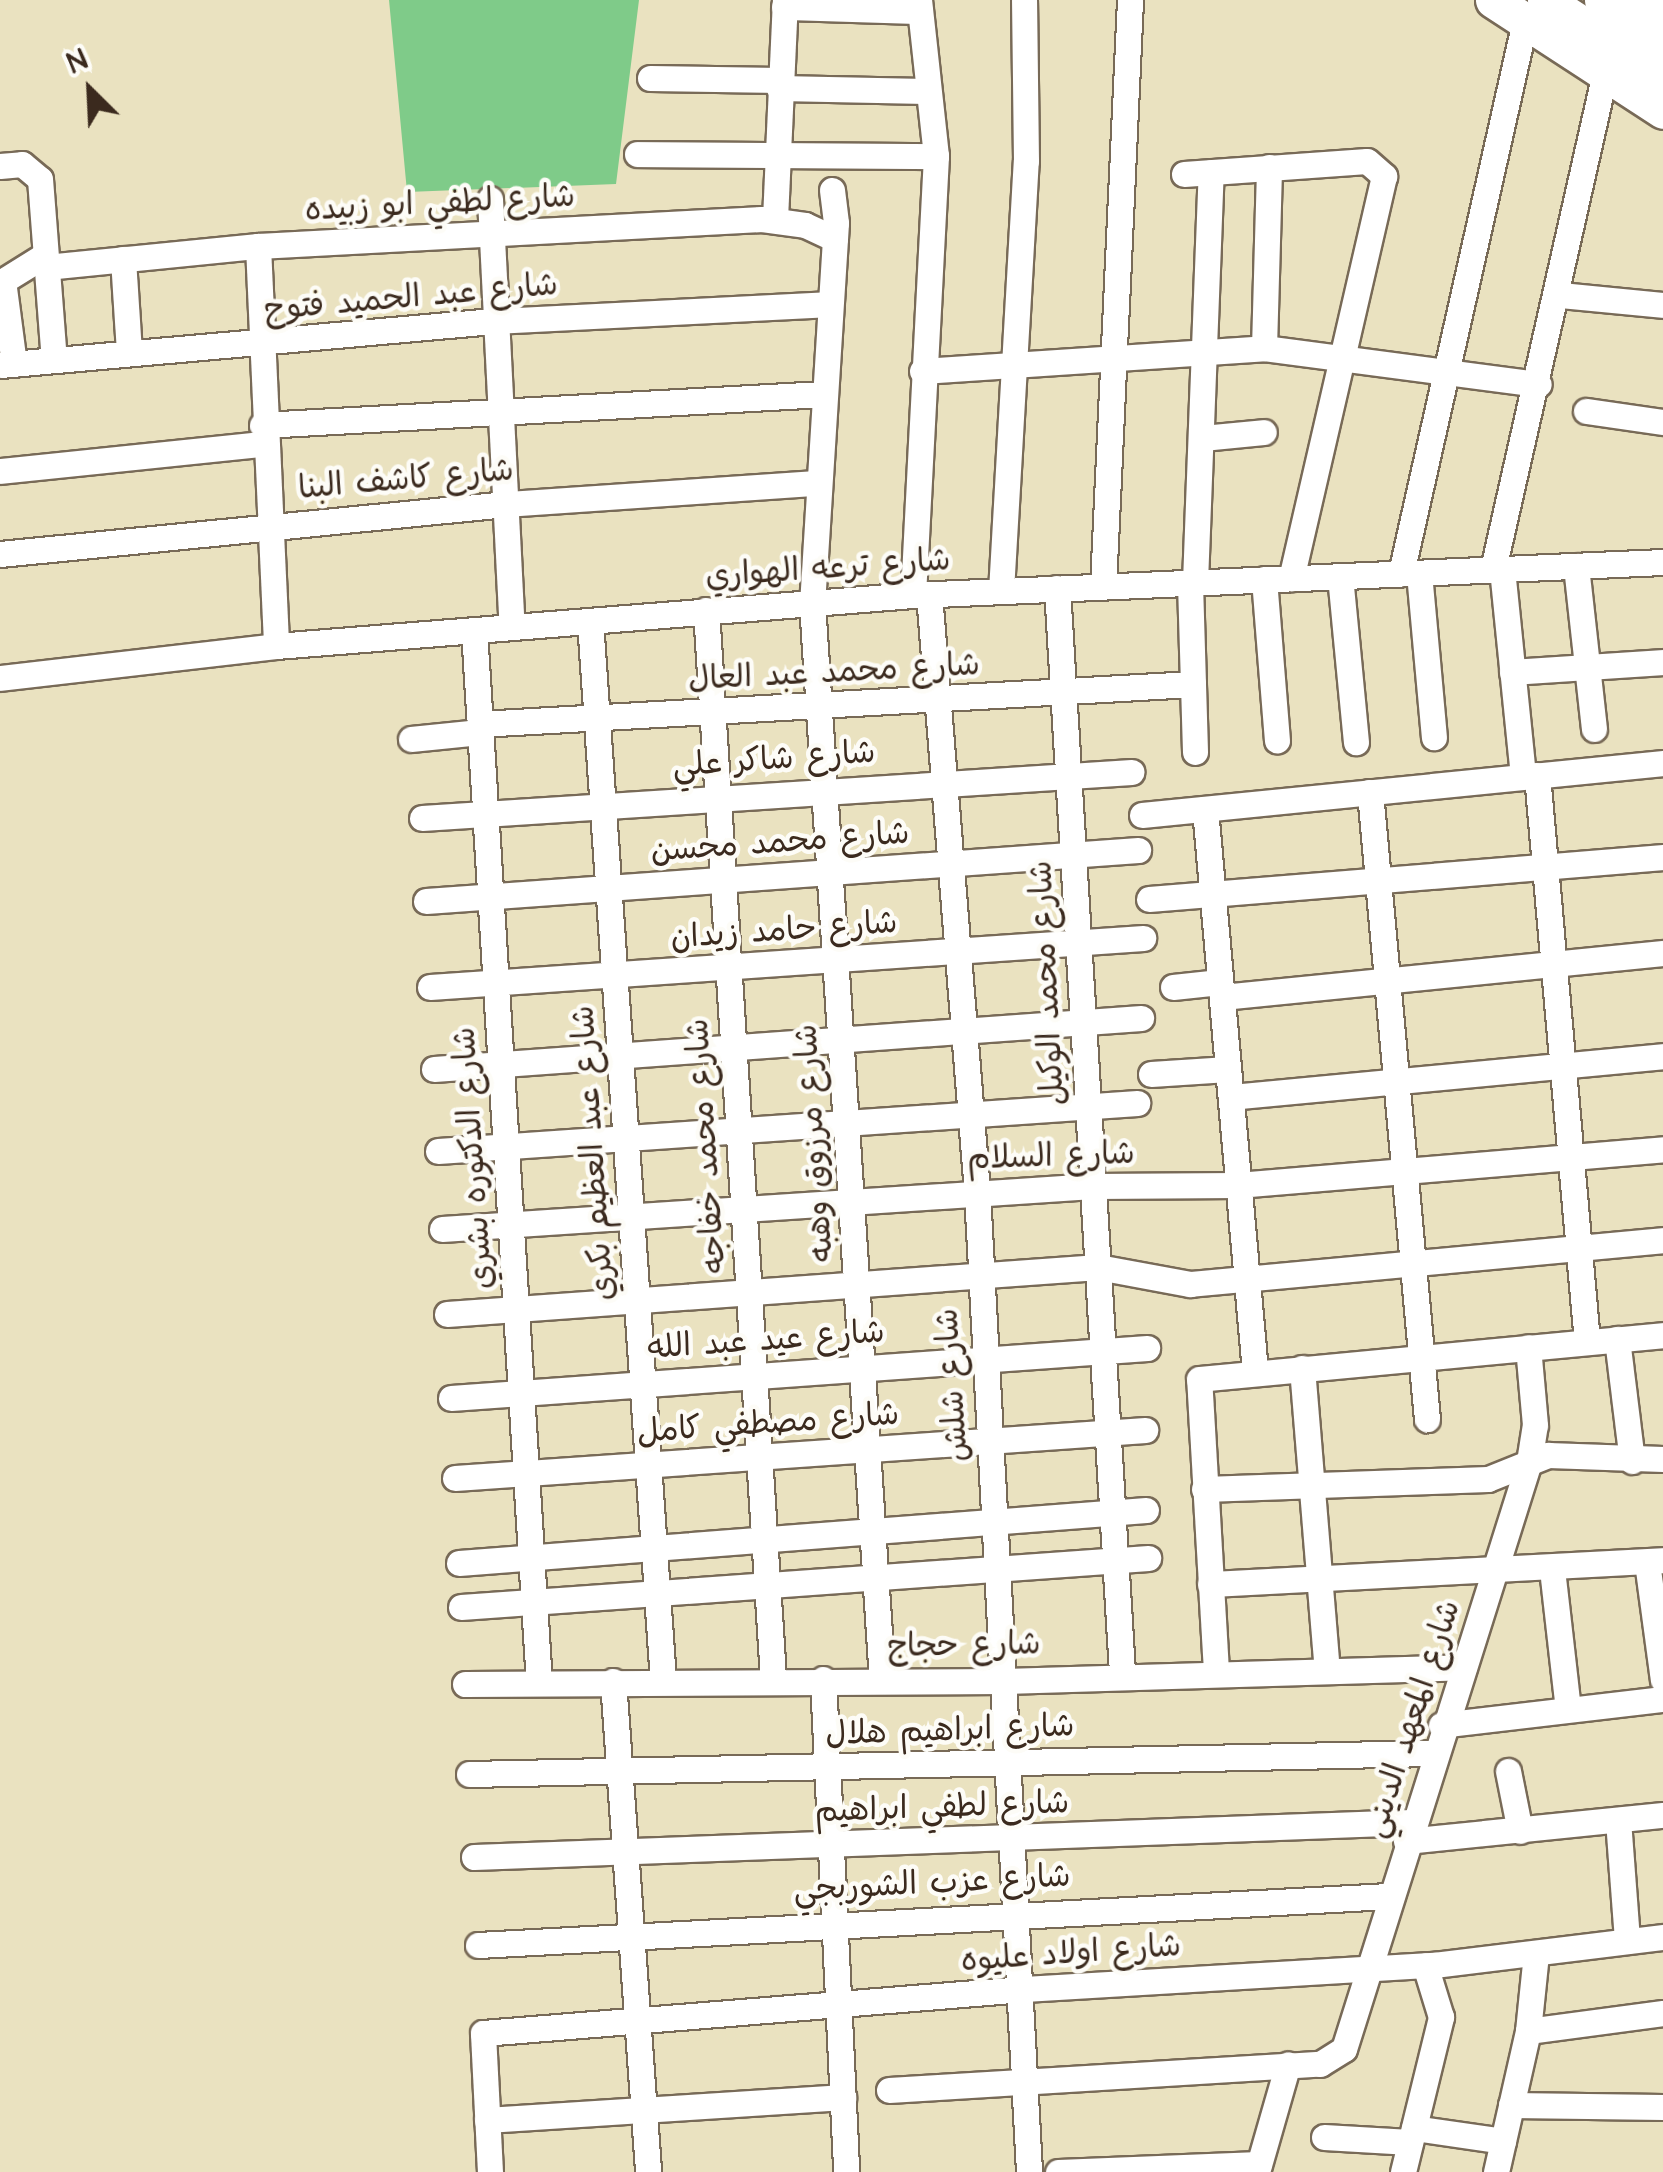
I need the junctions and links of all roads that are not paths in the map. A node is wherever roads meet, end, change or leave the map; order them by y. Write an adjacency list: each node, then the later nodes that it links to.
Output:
1 (1024, 0): 44 (street)
2 (1130, 0): 42 (street)
3 (1493, 0): 9 (main road)
4 (1602, 0): 10 (main road)
5 (1649, 0): 8 (main road)
6 (785, 4): 7 (street); 14 (street)
7 (919, 5): 15 (street, شارع شلش)
8 (1663, 9)
9 (1535, 11): 11 (main road); 12 (main road); 45 (street)
10 (1663, 39)
11 (1605, 74): 16 (main road); 32 (street)
12 (1663, 76)
13 (650, 78): 14 (street)
14 (779, 84): 15 (street); 17 (street)
15 (926, 92): 19 (street, شارع شلش)
16 (1663, 111)
17 (776, 151): 18 (street); 19 (street); 26 (street)
18 (637, 154)
19 (936, 156): 46 (street, شارع شلش)
20 (0, 166): 31 (street)
21 (1269, 167): 22 (street); 37 (street); 40 (street)
22 (1211, 172): 23 (street); 38 (street)
23 (1184, 174)
24 (832, 190): 28 (street, شارع مرزوق وهبه)
25 (490, 199): 27 (street)
26 (775, 219): 27 (street, شارع لطفي ابو زبيده); 28 (street, شارع لطفي ابو زبيده)
27 (492, 234): 29 (street, شارع لطفي ابو زبيده); 35 (street)
28 (834, 239): 33 (street, شارع مرزوق وهبه)
29 (258, 246): 30 (street, شارع لطفي ابو زبيده); 36 (street)
30 (123, 259): 31 (street, شارع لطفي ابو زبيده); 39 (street)
31 (46, 261): 41 (street); 43 (street)
32 (1560, 295): 34 (street); 47 (street)
33 (829, 304): 35 (street, شارع عبد الحميد فتوح); 48 (street, شارع مرزوق وهبه)
34 (1663, 306)
35 (496, 321): 36 (street, شارع عبد الحميد فتوح); 50 (street)
36 (262, 342): 39 (street, شارع عبد الحميد فتوح); 53 (street)
37 (1264, 348): 38 (street); 40 (street)
38 (1206, 350): 42 (street); 54 (street)
39 (129, 353): 41 (street, شارع عبد الحميد فتوح)
40 (1342, 355): 45 (street); 65 (street)
41 (54, 359): 43 (street, شارع عبد الحميد فتوح)
42 (1114, 359): 44 (street); 68 (street)
43 (7, 364)
44 (1016, 365): 46 (street); 70 (street)
45 (1449, 369): 47 (street); 63 (street)
46 (922, 370): 71 (street, شارع شلش)
47 (1539, 384): 62 (street)
48 (824, 394): 50 (street); 56 (street, شارع مرزوق وهبه)
49 (1586, 411): 51 (street)
50 (501, 412): 53 (street); 57 (street)
51 (1663, 422)
52 (1264, 432): 54 (street)
53 (262, 434): 55 (street); 58 (street)
54 (1202, 438): 67 (street)
55 (0, 471)
56 (818, 483): 57 (street, شارع كاشف البنا); 72 (street, شارع مرزوق وهبه)
57 (506, 504): 58 (street, شارع كاشف البنا); 75 (street)
58 (269, 525): 59 (street, شارع كاشف البنا); 77 (street)
59 (0, 554)
60 (1663, 562): 61 (street, شارع ترعه الهواري)
61 (1576, 566): 62 (street, شارع ترعه الهواري); 79 (street)
62 (1497, 569): 63 (street, شارع ترعه الهواري); 80 (street)
63 (1410, 573): 64 (street, شارع ترعه الهواري); 90 (street)
64 (1340, 576): 65 (street, شارع ترعه الهواري); 93 (street)
65 (1291, 578): 66 (street, شارع ترعه الهواري)
66 (1264, 580): 67 (street, شارع ترعه الهواري); 92 (street)
67 (1193, 582): 68 (street, شارع ترعه الهواري); 82 (street)
68 (1103, 586): 69 (street, شارع ترعه الهواري)
69 (1058, 588): 70 (street, شارع ترعه الهواري); 83 (street, شارع محمد الوكيل)
70 (1001, 591): 71 (street, شارع ترعه الهواري)
71 (921, 594): 72 (street, شارع ترعه الهواري); 84 (street, شارع شلش)
72 (812, 603): 73 (street, شارع ترعه الهواري); 85 (street, شارع مرزوق وهبه)
73 (706, 610): 74 (street, شارع ترعه الهواري); 86 (street, شارع محمد خفاجه)
74 (590, 620): 75 (street, شارع ترعه الهواري); 87 (street, شارع عبد العظيم بكري)
75 (512, 626): 76 (street, شارع ترعه الهواري)
76 (474, 630): 77 (street, شارع ترعه الهواري); 88 (street, شارع الدكتوره بشري)
77 (276, 646): 81 (street, شارع ترعه الهواري)
78 (1663, 662): 79 (street)
79 (1587, 667): 80 (street); 89 (street)
80 (1512, 672): 97 (street)
81 (0, 678)
82 (1193, 684): 83 (street, شارع محمد عبد العال); 94 (street)
83 (1064, 693): 84 (street, شارع محمد عبد العال); 98 (street, شارع محمد الوكيل)
84 (939, 700): 85 (street, شارع محمد عبد العال); 99 (street, شارع شلش)
85 (818, 706): 86 (street, شارع محمد عبد العال); 100 (street, شارع مرزوق وهبه)
86 (712, 712): 87 (street, شارع محمد عبد العال); 102 (street, شارع محمد خفاجه)
87 (596, 718): 88 (street, شارع محمد عبد العال); 103 (street, شارع عبد العظيم بكري)
88 (480, 728): 91 (street, شارع محمد عبد العال); 105 (street, شارع الدكتوره بشري)
89 (1594, 729)
90 (1434, 737)
91 (411, 739)
92 (1277, 740)
93 (1356, 742)
94 (1194, 752)
95 (1663, 763): 97 (street)
96 (1132, 772): 98 (street, شارع شاكر علي)
97 (1530, 775): 101 (street); 112 (street)
98 (1068, 776): 99 (street, شارع شاكر علي); 109 (street, شارع محمد الوكيل)
99 (947, 782): 100 (street, شارع شاكر علي); 111 (street, شارع شلش)
100 (824, 787): 102 (street, شارع شاكر علي); 113 (street, شارع مرزوق وهبه)
101 (1370, 792): 104 (street); 115 (street)
102 (718, 796): 103 (street, شارع شاكر علي); 114 (street, شارع محمد خفاجه)
103 (602, 806): 105 (street, شارع شاكر علي); 116 (street, شارع عبد العظيم بكري)
104 (1205, 808): 106 (street); 117 (street)
105 (485, 814): 107 (street, شارع شاكر علي); 118 (street, شارع الدكتوره بشري)
106 (1142, 815)
107 (422, 818)
108 (1138, 850): 109 (street, شارع محمد محسن)
109 (1073, 855): 111 (street, شارع محمد محسن); 122 (street, شارع محمد الوكيل)
110 (1663, 857): 112 (street)
111 (954, 863): 113 (street, شارع محمد محسن); 123 (street, شارع شلش)
112 (1544, 865): 115 (street); 126 (street)
113 (830, 872): 114 (street, شارع محمد محسن); 125 (street, شارع مرزوق وهبه)
114 (722, 880): 116 (street, شارع محمد محسن); 127 (street, شارع محمد خفاجه)
115 (1376, 880): 117 (street); 129 (street)
116 (608, 888): 118 (street, شارع محمد محسن); 128 (street, شارع عبد العظيم بكري)
117 (1212, 894): 119 (street); 133 (street)
118 (490, 896): 120 (street, شارع محمد محسن); 130 (street, شارع الدكتوره بشري)
119 (1149, 899)
120 (426, 900)
121 (1144, 938): 122 (street, شارع حامد زيدان)
122 (1078, 943): 123 (street, شارع حامد زيدان); 135 (street, شارع محمد الوكيل)
123 (959, 951): 125 (street, شارع حامد زيدان); 136 (street, شارع شلش)
124 (1663, 953): 126 (street)
125 (835, 960): 127 (street, شارع حامد زيدان); 137 (street, شارع مرزوق وهبه)
126 (1552, 964): 129 (street); 142 (street)
127 (728, 967): 128 (street, شارع حامد زيدان); 138 (street, شارع محمد خفاجه)
128 (614, 975): 130 (street, شارع حامد زيدان); 139 (street, شارع عبد العظيم بكري)
129 (1386, 980): 133 (street); 146 (street)
130 (496, 983): 131 (street, شارع حامد زيدان); 141 (street, شارع الدكتوره بشري)
131 (430, 987)
132 (1173, 987): 133 (street)
133 (1221, 990): 144 (street)
134 (1141, 1018): 135 (street)
135 (1083, 1023): 136 (street); 149 (street, شارع محمد الوكيل)
136 (965, 1031): 137 (street); 150 (street, شارع شلش)
137 (840, 1040): 138 (street); 151 (street, شارع مرزوق وهبه)
138 (733, 1048): 139 (street); 152 (street, شارع محمد خفاجه)
139 (620, 1056): 141 (street); 153 (street, شارع عبد العظيم بكري)
140 (1663, 1056): 142 (street)
141 (501, 1064): 143 (street); 154 (street, شارع الدكتوره بشري)
142 (1560, 1064): 146 (street); 157 (street)
143 (434, 1070)
144 (1228, 1070): 145 (street); 147 (street)
145 (1150, 1074)
146 (1395, 1080): 147 (street); 158 (street)
147 (1230, 1096): 159 (street)
148 (1137, 1103): 149 (street)
149 (1088, 1106): 150 (street); 160 (street, شارع محمد الوكيل)
150 (971, 1114): 151 (street); 161 (street, شارع شلش)
151 (846, 1123): 152 (street); 162 (street, شارع مرزوق وهبه)
152 (739, 1130): 153 (street); 163 (street, شارع محمد خفاجه)
153 (626, 1138): 154 (street); 164 (street, شارع عبد العظيم بكري)
154 (506, 1146): 156 (street); 165 (street, شارع الدكتوره بشري)
155 (1663, 1149): 157 (street, شارع السلام)
156 (438, 1151)
157 (1568, 1155): 158 (street, شارع السلام); 168 (street)
158 (1403, 1170): 159 (street, شارع السلام); 169 (street)
159 (1238, 1184): 160 (street, شارع السلام); 172 (street)
160 (1093, 1186): 161 (street, شارع السلام); 170 (street, شارع محمد الوكيل)
161 (976, 1192): 162 (street, شارع السلام); 171 (street, شارع شلش)
162 (851, 1200): 163 (street, شارع السلام); 173 (street, شارع مرزوق وهبه)
163 (744, 1210): 164 (street, شارع السلام); 174 (street, شارع محمد خفاجه)
164 (631, 1217): 165 (street, شارع السلام); 175 (street, شارع عبد العظيم بكري)
165 (511, 1226): 166 (street, شارع السلام); 176 (street, شارع الدكتوره بشري)
166 (442, 1229)
167 (1663, 1240): 168 (street)
168 (1578, 1247): 169 (street); 180 (street)
169 (1412, 1263): 172 (street); 184 (street)
170 (1098, 1267): 171 (street); 172 (street); 183 (street, شارع محمد الوكيل)
171 (978, 1276): 173 (street); 185 (street, شارع شلش)
172 (1247, 1278): 188 (street)
173 (856, 1284): 174 (street); 186 (street, شارع مرزوق وهبه)
174 (749, 1292): 175 (street); 189 (street, شارع محمد خفاجه)
175 (636, 1300): 176 (street); 190 (street, شارع عبد العظيم بكري)
176 (516, 1309): 177 (street); 191 (street, شارع الدكتوره بشري)
177 (447, 1314)
178 (1663, 1335): 179 (street)
179 (1617, 1340): 180 (street); 200 (street)
180 (1587, 1342): 182 (street)
181 (1147, 1348): 183 (street, شارع عيد عبد الله)
182 (1528, 1348): 184 (street); 201 (street, شارع المعهد الديني)
183 (1103, 1351): 185 (street, شارع عيد عبد الله); 195 (street, شارع محمد الوكيل)
184 (1421, 1357): 187 (street); 193 (street)
185 (984, 1358): 186 (street, شارع عيد عبد الله); 196 (street, شارع شلش)
186 (862, 1366): 189 (street, شارع عيد عبد الله); 197 (street, شارع مرزوق وهبه)
187 (1302, 1368): 188 (street); 205 (street)
188 (1255, 1372): 206 (street)
189 (754, 1373): 190 (street, شارع عيد عبد الله); 198 (street, شارع محمد خفاجه)
190 (642, 1382): 191 (street, شارع عيد عبد الله); 202 (street, شارع عبد العظيم بكري)
191 (521, 1393): 192 (street, شارع عيد عبد الله); 203 (street, شارع الدكتوره بشري)
192 (450, 1398)
193 (1427, 1418)
194 (1145, 1430): 195 (street, شارع مصطفي كامل)
195 (1108, 1433): 196 (street, شارع مصطفي كامل); 208 (street, شارع محمد الوكيل)
196 (990, 1441): 197 (street, شارع مصطفي كامل); 209 (street, شارع شلش)
197 (867, 1449): 198 (street, شارع مصطفي كامل); 210 (street, شارع مرزوق وهبه)
198 (759, 1457): 202 (street, شارع مصطفي كامل); 211 (street, شارع محمد خفاجه)
199 (1663, 1459): 200 (street)
200 (1632, 1461): 201 (street)
201 (1528, 1462): 205 (street); 220 (street, شارع المعهد الديني)
202 (648, 1464): 203 (street, شارع مصطفي كامل); 212 (street, شارع عبد العظيم بكري)
203 (526, 1473): 204 (street, شارع مصطفي كامل); 213 (street, شارع الدكتوره بشري)
204 (455, 1478)
205 (1314, 1482): 206 (street); 222 (street)
206 (1204, 1489): 223 (street)
207 (1146, 1510): 208 (street)
208 (1112, 1512): 209 (street); 215 (street, شارع محمد الوكيل)
209 (996, 1521): 210 (street); 218 (street, شارع شلش)
210 (872, 1531): 211 (street); 221 (street, شارع مرزوق وهبه)
211 (764, 1540): 212 (street); 224 (street, شارع محمد خفاجه)
212 (654, 1548): 213 (street); 225 (street, شارع عبد العظيم بكري)
213 (532, 1558): 217 (street); 226 (street, شارع الدكتوره بشري)
214 (1148, 1558): 215 (street)
215 (1116, 1560): 218 (street); 231 (street, شارع محمد الوكيل)
216 (1655, 1561): 219 (street); 237 (street)
217 (459, 1563)
218 (998, 1568): 221 (street); 236 (street, شارع شلش)
219 (1552, 1568): 220 (street); 242 (street)
220 (1496, 1570): 222 (street); 228 (street, شارع المعهد الديني)
221 (876, 1577): 224 (street); 235 (street, شارع مرزوق وهبه)
222 (1322, 1579): 223 (street); 229 (street)
223 (1210, 1584): 230 (street)
224 (767, 1585): 225 (street); 232 (street, شارع محمد خفاجه)
225 (657, 1593): 226 (street); 234 (street, شارع عبد العظيم بكري)
226 (534, 1602): 227 (street); 239 (street, شارع الدكتوره بشري)
227 (461, 1607)
228 (1464, 1667): 229 (street, شارع حجاج); 243 (street, شارع المعهد الديني)
229 (1327, 1669): 230 (street, شارع حجاج)
230 (1216, 1671): 231 (street, شارع حجاج)
231 (1122, 1673): 236 (street, شارع حجاج)
232 (773, 1679): 233 (street, شارع حجاج); 234 (street, شارع حجاج)
233 (824, 1679): 235 (street, شارع حجاج); 246 (street)
234 (663, 1680): 238 (street, شارع حجاج)
235 (882, 1680): 236 (street, شارع حجاج)
236 (1004, 1680): 245 (street, شارع شلش)
237 (1663, 1680)
238 (613, 1681): 239 (street, شارع حجاج); 247 (street)
239 (539, 1682): 240 (street, شارع حجاج)
240 (465, 1684)
241 (1663, 1699): 242 (street)
242 (1568, 1709): 243 (street)
243 (1442, 1725): 244 (street, شارع المعهد الديني)
244 (1432, 1753): 245 (street, شارع ابراهيم هلال); 252 (street, شارع المعهد الديني)
245 (1008, 1762): 246 (street, شارع ابراهيم هلال); 254 (street, شارع شلش)
246 (827, 1767): 247 (street, شارع ابراهيم هلال); 255 (street)
247 (619, 1771): 249 (street, شارع ابراهيم هلال); 256 (street)
248 (1508, 1771): 253 (street)
249 (470, 1774)
250 (1663, 1815): 251 (street, شارع لطفي ابراهيم)
251 (1618, 1820): 253 (street, شارع لطفي ابراهيم); 263 (street)
252 (1409, 1831): 253 (street, شارع لطفي ابراهيم); 254 (street, شارع لطفي ابراهيم); 258 (street, شارع المعهد الديني)
253 (1520, 1831)
254 (1014, 1838): 255 (street, شارع لطفي ابراهيم); 259 (street, شارع شلش)
255 (830, 1844): 256 (street, شارع لطفي ابراهيم); 260 (street)
256 (624, 1852): 257 (street, شارع لطفي ابراهيم); 261 (street)
257 (474, 1857)
258 (1390, 1896): 259 (street, شارع عزب الشوربجي); 267 (street, شارع المعهد الديني)
259 (1018, 1911): 260 (street, شارع عزب الشوربجي); 268 (street, شارع شلش)
260 (834, 1921): 261 (street, شارع عزب الشوربجي); 269 (street)
261 (630, 1932): 264 (street, شارع عزب الشوربجي); 271 (street)
262 (1663, 1937): 263 (street, شارع اولاد عليوه)
263 (1628, 1940): 265 (street, شارع اولاد عليوه)
264 (478, 1944)
265 (1536, 1954): 266 (street, شارع اولاد عليوه); 272 (street)
266 (1425, 1965): 267 (street, شارع اولاد عليوه); 281 (street)
267 (1368, 1968): 268 (street, شارع اولاد عليوه); 273 (street, شارع المعهد الديني)
268 (1024, 1989): 269 (street, شارع اولاد عليوه); 274 (street, شارع شلش)
269 (838, 2004): 271 (street, شارع اولاد عليوه); 276 (street)
270 (1663, 2013): 272 (street)
271 (638, 2020): 279 (street); 280 (street, شارع اولاد عليوه)
272 (1528, 2030): 277 (street)
273 (1288, 2064): 274 (street, شارع المعهد الديني); 284 (street)
274 (1029, 2080): 275 (street, شارع المعهد الديني); 288 (street, شارع شلش)
275 (889, 2090)
276 (842, 2097): 279 (street); 287 (street)
277 (1511, 2106): 278 (street); 283 (street)
278 (1663, 2107)
279 (644, 2111): 280 (street); 286 (street)
280 (487, 2120): 285 (street)
281 (1412, 2135): 282 (street); 283 (street); 290 (street)
282 (1324, 2137)
283 (1503, 2142): 291 (street)
284 (1258, 2168): 289 (street)
285 (490, 2172)
286 (648, 2172)
287 (846, 2172)
288 (1030, 2172)
289 (1058, 2172)
290 (1403, 2172)
291 (1496, 2172)

